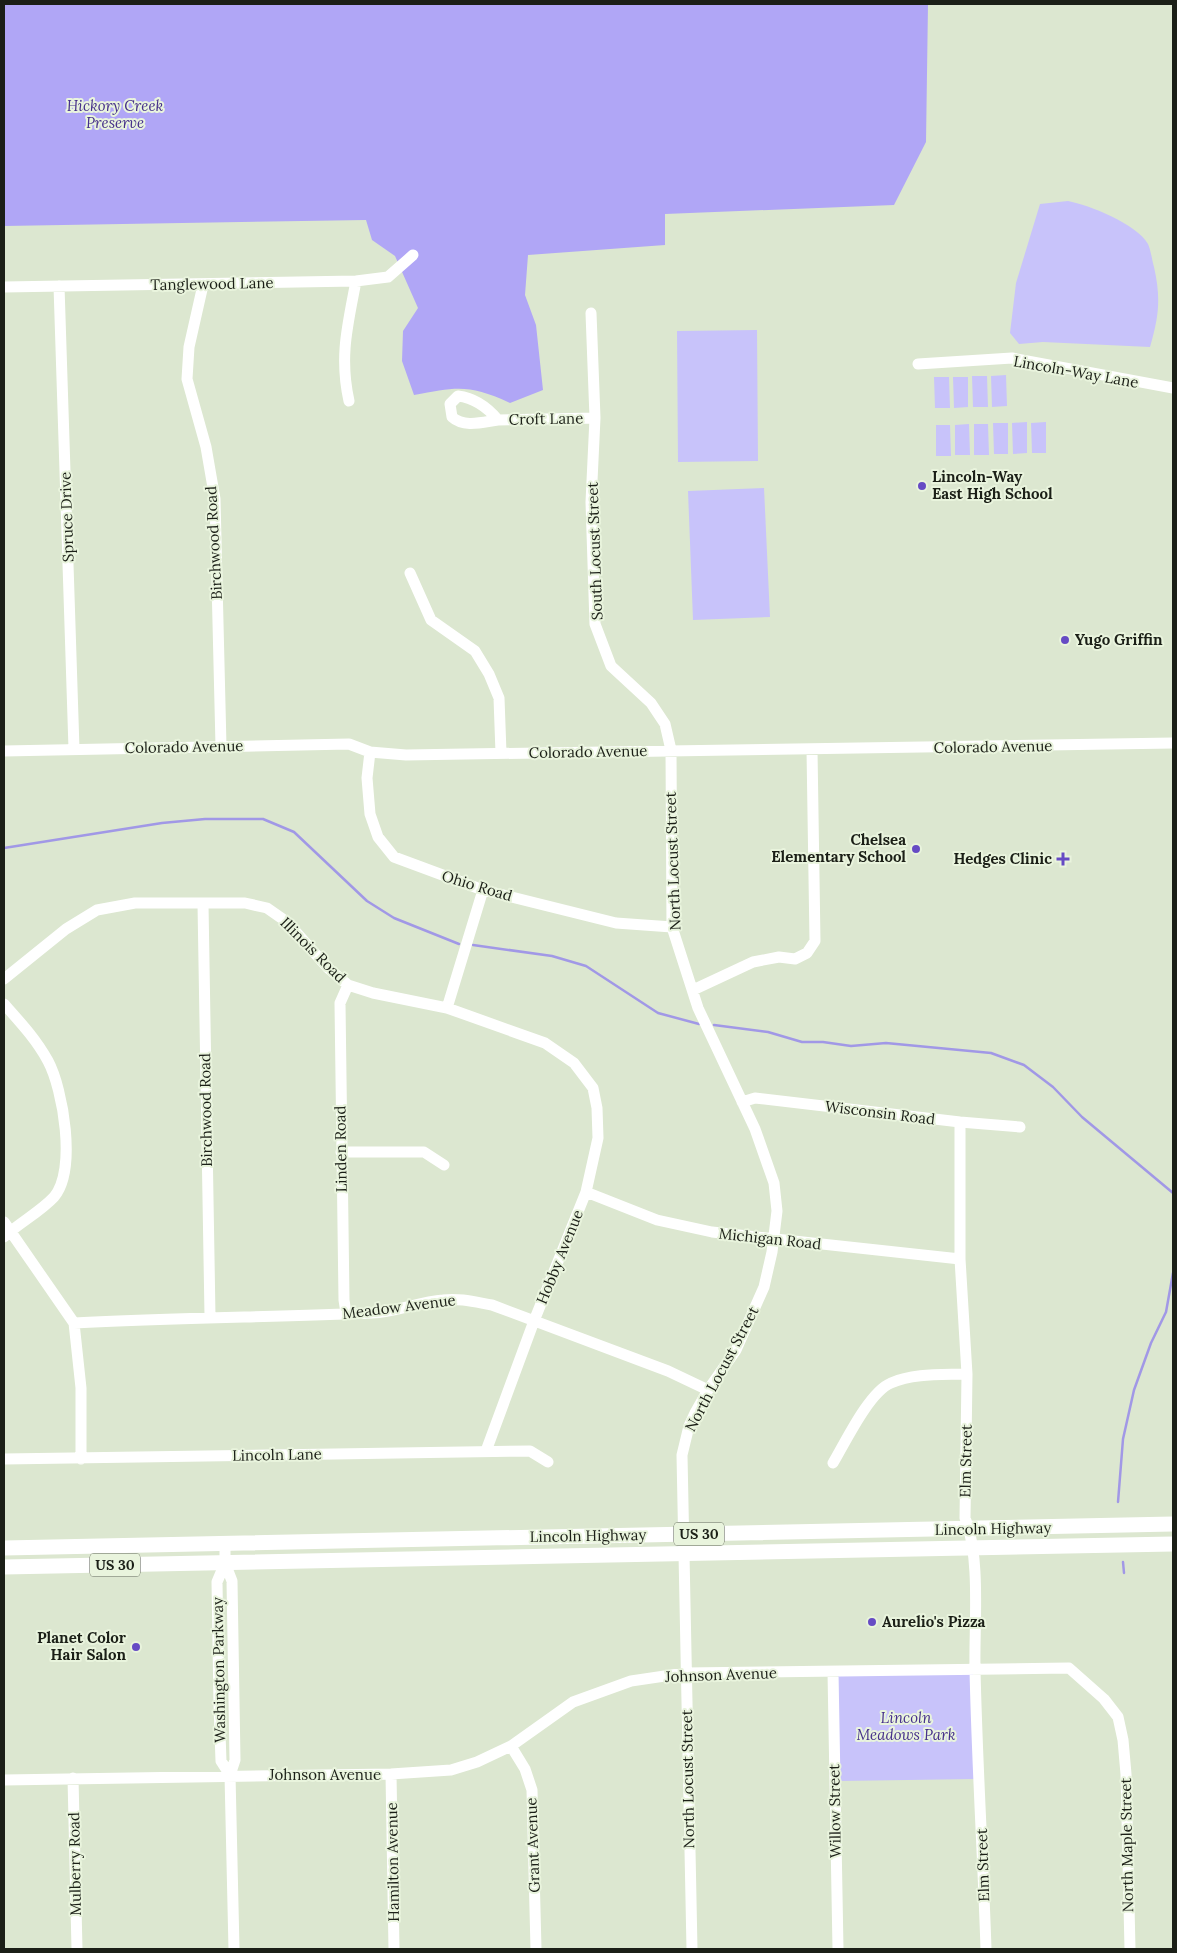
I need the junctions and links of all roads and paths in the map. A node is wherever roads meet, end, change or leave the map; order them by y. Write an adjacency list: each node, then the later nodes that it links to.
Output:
1 (413, 255): 2 (street, Tanglewood Lane)
2 (356, 281): 3 (street, Tanglewood Lane); 9 (street)
3 (203, 285): 4 (street, Tanglewood Lane); 14 (street, Birchwood Road)
4 (59, 286): 5 (street, Tanglewood Lane); 15 (street, Spruce Drive)
5 (4, 287)
6 (591, 313): 10 (street, South Locust Street)
7 (918, 364): 8 (street, Lincoln-Way Lane)
8 (1173, 388)
9 (349, 401)
10 (595, 418): 11 (street, Croft Lane); 16 (street, South Locust Street)
11 (498, 420)
12 (410, 573): 20 (street)
13 (1173, 743): 17 (street, Colorado Avenue)
14 (221, 746): 15 (street, Colorado Avenue); 19 (street, Colorado Avenue)
15 (74, 749): 18 (street, Colorado Avenue)
16 (671, 750): 17 (street, Colorado Avenue); 20 (street, Colorado Avenue); 23 (street, North Locust Street)
17 (812, 750): 26 (street)
18 (4, 751)
19 (370, 752): 20 (street, Colorado Avenue); 21 (street, Ohio Road)
20 (501, 753)
21 (483, 890): 23 (street, Ohio Road); 28 (street)
22 (203, 904): 24 (street, Illinois Road); 25 (street, Illinois Road); 40 (street, Birchwood Road)
23 (672, 927): 26 (street, North Locust Street)
24 (4, 979)
25 (348, 985): 28 (street, Illinois Road); 33 (street, Linden Road)
26 (693, 990): 30 (street, North Locust Street)
27 (4, 1004): 36 (street)
28 (447, 1008): 29 (street, Illinois Road)
29 (574, 1063): 35 (street, Hobby Avenue)
30 (742, 1102): 31 (street, Wisconsin Road); 37 (street, North Locust Street)
31 (960, 1122): 32 (street, Wisconsin Road); 38 (street, Elm Street)
32 (1020, 1127)
33 (341, 1152): 34 (street); 39 (street, Linden Road)
34 (444, 1165)
35 (586, 1192): 37 (street, Michigan Road); 41 (street, Hobby Avenue)
36 (6, 1230): 42 (street)
37 (773, 1239): 38 (street, Michigan Road); 44 (street, North Locust Street)
38 (960, 1259): 43 (street, Elm Street)
39 (346, 1313): 40 (street, Meadow Avenue); 41 (street, Meadow Avenue)
40 (210, 1316): 42 (street, Meadow Avenue)
41 (534, 1321): 44 (street, Meadow Avenue); 45 (street, Hobby Avenue)
42 (74, 1323): 46 (street)
43 (967, 1374): 49 (street); 51 (street, Elm Street)
44 (708, 1390): 52 (street, North Locust Street)
45 (486, 1451): 46 (street, Lincoln Lane); 48 (street, Lincoln Lane)
46 (81, 1459): 47 (street, Lincoln Lane)
47 (4, 1460)
48 (548, 1462)
49 (833, 1463)
50 (1173, 1524): 51 (main road, Lincoln Highway / US 30)
51 (970, 1529): 52 (main road, Lincoln Highway / US 30); 56 (street, Elm Street)
52 (682, 1534): 53 (main road, Lincoln Highway / US 30); 57 (street, North Locust Street)
53 (225, 1544): 55 (main road, Lincoln Highway / US 30); 58 (street, Washington Parkway)
54 (1173, 1544): 56 (main road, Lincoln Highway / US 30)
55 (4, 1548)
56 (972, 1549): 57 (main road, Lincoln Highway / US 30); 60 (street, Elm Street)
57 (682, 1553): 58 (main road, Lincoln Highway / US 30); 62 (street, North Locust Street)
58 (225, 1563): 59 (main road, Lincoln Highway / US 30); 66 (street, Washington Parkway)
59 (4, 1567)
60 (975, 1670): 61 (street, Johnson Avenue); 63 (street, Johnson Avenue); 75 (street, Elm Street)
61 (833, 1672): 62 (street, Johnson Avenue); 74 (street, Willow Street)
62 (685, 1673): 64 (street, Johnson Avenue); 73 (street, North Locust Street)
63 (1123, 1740): 76 (street, North Maple Street)
64 (511, 1746): 65 (street, Johnson Avenue); 72 (street, Grant Avenue)
65 (391, 1774): 66 (street, Johnson Avenue); 71 (street, Hamilton Avenue)
66 (230, 1776): 67 (street, Johnson Avenue); 70 (street, Washington Parkway)
67 (73, 1778): 68 (street, Johnson Avenue); 69 (street, Mulberry Road)
68 (4, 1780)
69 (77, 1949)
70 (234, 1949)
71 (394, 1949)
72 (536, 1949)
73 (692, 1949)
74 (838, 1949)
75 (986, 1949)
76 (1130, 1949)

